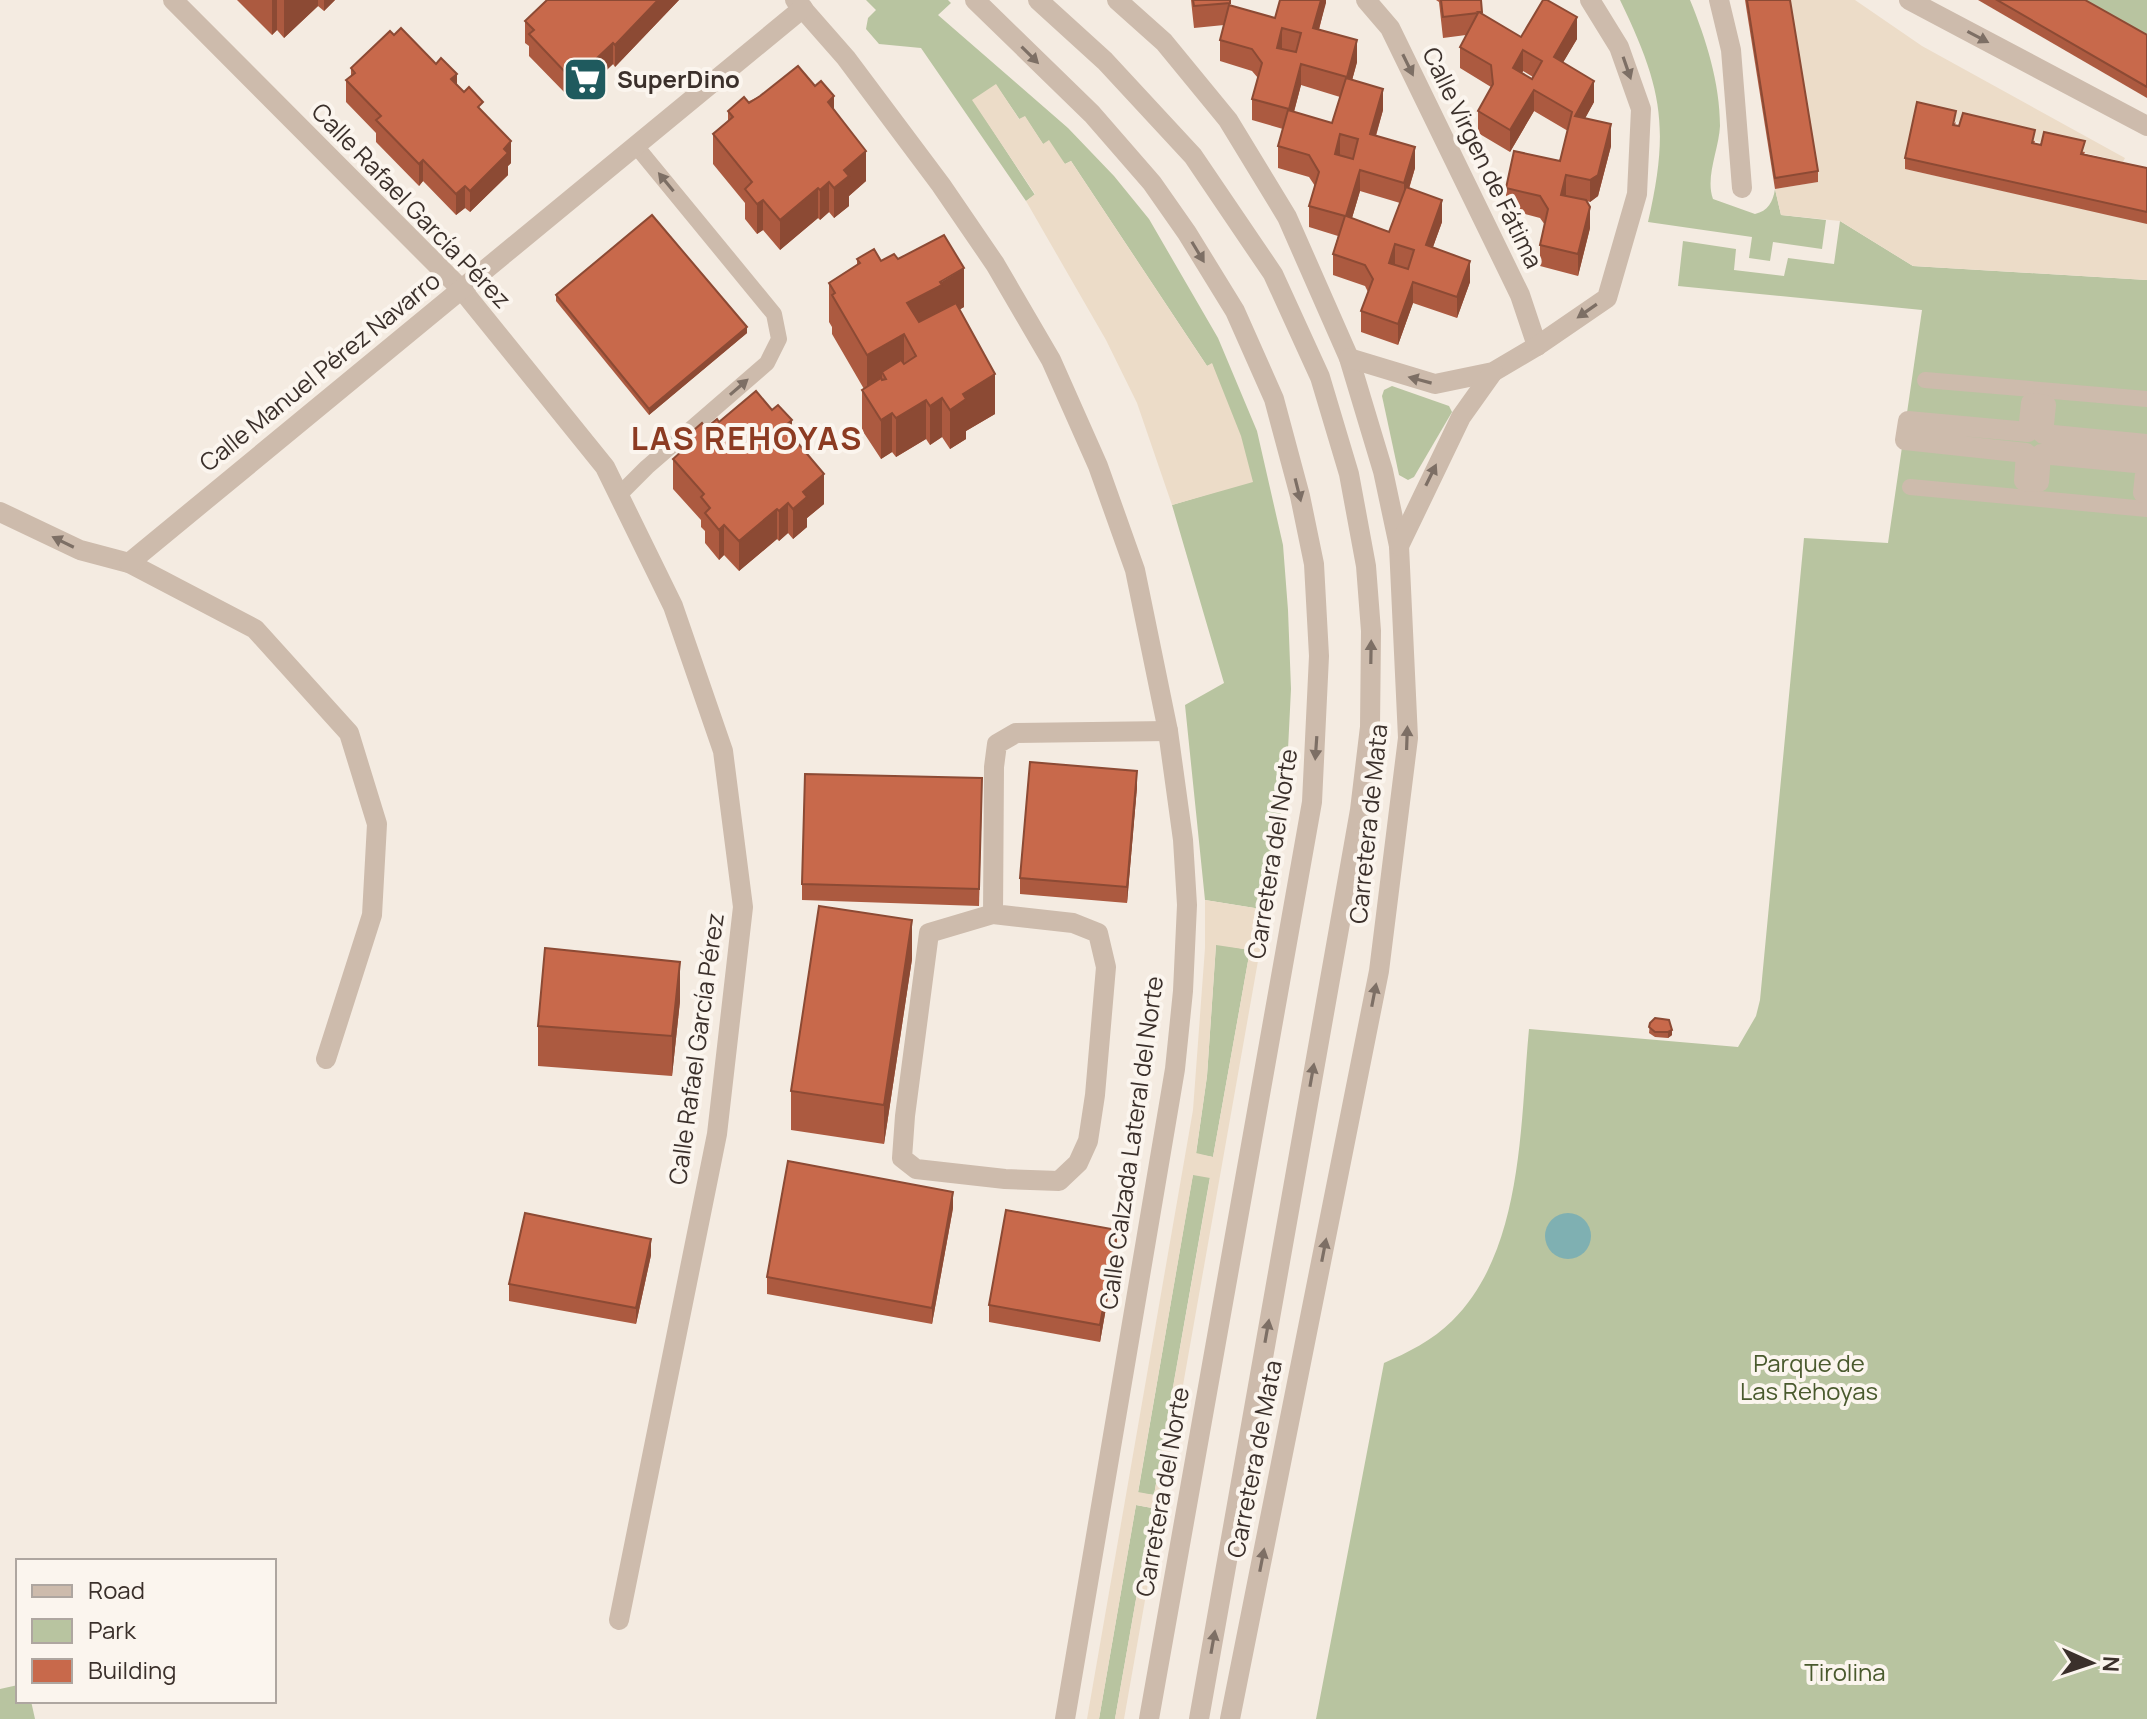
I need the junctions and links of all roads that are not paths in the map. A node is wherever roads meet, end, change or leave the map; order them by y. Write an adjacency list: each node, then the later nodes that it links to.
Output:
1 (173, 0): 13 (street, Calle Rafael García Pérez)
2 (975, 0): 32 (street, Carretera del Norte, one-way to 32)
3 (1038, 0): 33 (street, one-way to 3)
4 (1117, 0): 15 (street, Carretera de Mata)
5 (1366, 0): 14 (street, Calle Virgen de Fátima, one-way to 14)
6 (1590, 0): 14 (street, one-way to 14)
7 (1719, 0): 12 (street)
8 (1909, 0): 10 (street, one-way to 10)
9 (799, 4): 11 (street, Calle Manuel Pérez Navarro); 27 (street, Calle Calzada Lateral del Norte)
10 (2147, 126)
11 (636, 146): 13 (street, Calle Manuel Pérez Navarro); 22 (lane, one-way to 11)
12 (1742, 188)
13 (462, 290): 22 (street, Calle Rafael García Pérez); 26 (street, Calle Manuel Pérez Navarro)
14 (1537, 346): 16 (street)
15 (1349, 358): 16 (street, one-way to 15); 25 (street, Carretera de Mata)
16 (1493, 372): 25 (street, one-way to 16)
17 (1925, 380): 18 (lane)
18 (2147, 399)
19 (2147, 444): 21 (street)
20 (1910, 487): 23 (lane)
21 (2147, 493)
22 (619, 495): 30 (street, Calle Rafael García Pérez)
23 (2147, 509)
24 (0, 512): 26 (street, one-way to 24)
25 (1399, 546): 34 (street, Carretera de Mata, one-way to 25)
26 (129, 563): 29 (street)
27 (1168, 731): 28 (street); 31 (street, Calle Calzada Lateral del Norte)
28 (993, 914): 28 (street)
29 (326, 1059)
30 (619, 1620)
31 (1065, 1719)
32 (1149, 1719)
33 (1199, 1719)
34 (1230, 1719)

